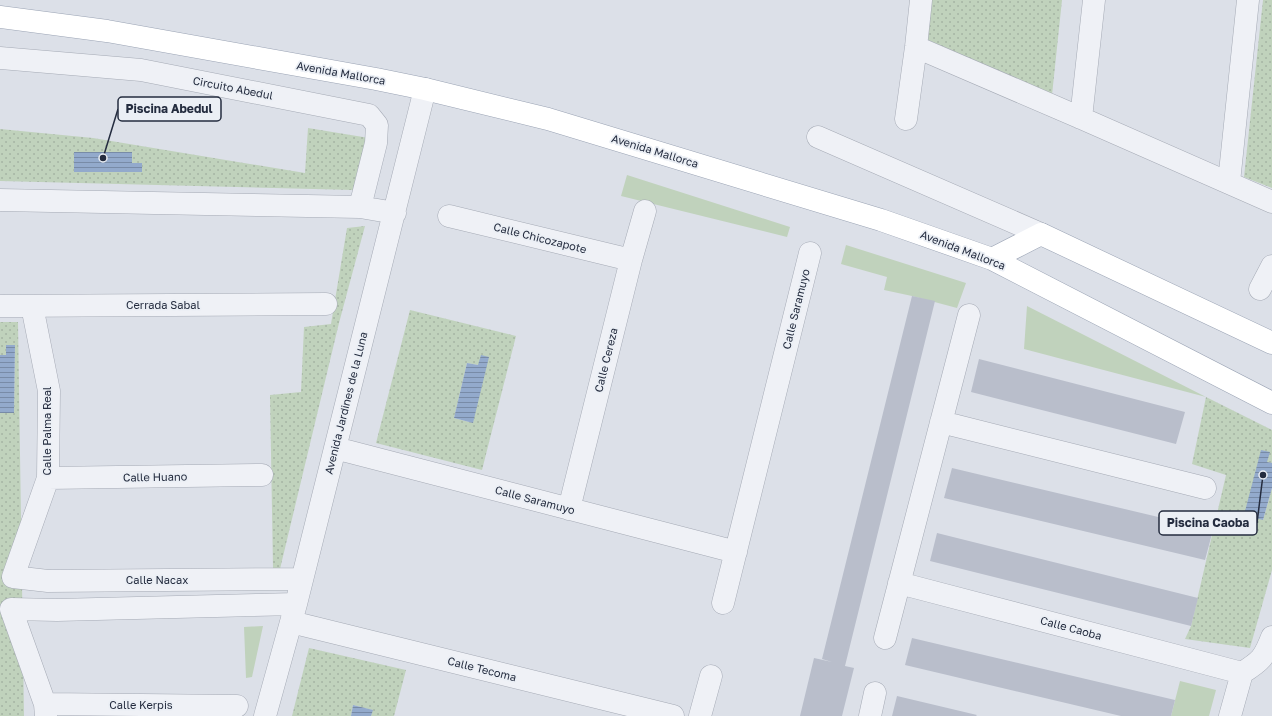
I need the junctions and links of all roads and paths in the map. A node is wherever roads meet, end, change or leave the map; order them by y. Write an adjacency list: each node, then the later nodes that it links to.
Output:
1 (921, 0): 5 (street)
2 (1094, 0): 8 (street)
3 (1248, 0): 11 (street)
4 (0, 17): 7 (main road, Avenida Mallorca)
5 (916, 47): 8 (street); 9 (street)
6 (0, 58): 14 (street, Circuito Abedul)
7 (425, 89): 16 (street, Avenida Jardines de la Luna); 20 (main road, Avenida Mallorca)
8 (1082, 118): 11 (street)
9 (906, 119)
10 (818, 137): 18 (street)
11 (1229, 182): 13 (street)
12 (0, 200): 14 (street)
13 (1272, 202)
14 (360, 207): 16 (street)
15 (645, 211): 21 (street, Calle Cereza)
16 (395, 213): 31 (street, Avenida Jardines de la Luna)
17 (449, 216): 21 (street, Calle Chicozapote)
18 (1041, 234): 20 (main road); 28 (main road)
19 (810, 253): 36 (street, Calle Saramuyo)
20 (992, 259): 29 (main road, Avenida Mallorca)
21 (631, 260): 35 (street, Calle Cereza)
22 (1272, 266): 23 (street)
23 (1260, 289)
24 (326, 304): 26 (street, Cerrada Sabal)
25 (0, 306): 26 (street, Cerrada Sabal)
26 (32, 306): 33 (street, Calle Palma Real)
27 (969, 316): 30 (street)
28 (1272, 343)
29 (1272, 403)
30 (941, 422): 34 (street); 39 (street)
31 (335, 448): 35 (street, Calle Saramuyo); 38 (street, Avenida Jardines de la Luna)
32 (262, 476): 33 (street, Calle Huano)
33 (48, 478): 37 (street, Calle Palma Real)
34 (1205, 488)
35 (569, 509): 36 (street, Calle Saramuyo)
36 (736, 552): 40 (street, Calle Saramuyo)
37 (6, 571): 38 (street, Calle Nacax); 42 (street)
38 (301, 579): 41 (street, Avenida Jardines de la Luna)
39 (899, 583): 44 (street); 45 (street, Calle Caoba)
40 (723, 603)
41 (293, 613): 42 (street); 50 (street, Avenida Jardines de la Luna); 51 (street, Calle Tecoma)
42 (6, 614): 49 (street)
43 (1272, 637): 45 (street)
44 (885, 638)
45 (1242, 673): 54 (street)
46 (711, 676): 52 (street)
47 (875, 693): 53 (street)
48 (237, 706): 49 (street, Calle Kerpis)
49 (45, 710)
50 (265, 716)
51 (673, 716)
52 (700, 716)
53 (870, 716)
54 (1230, 716)

